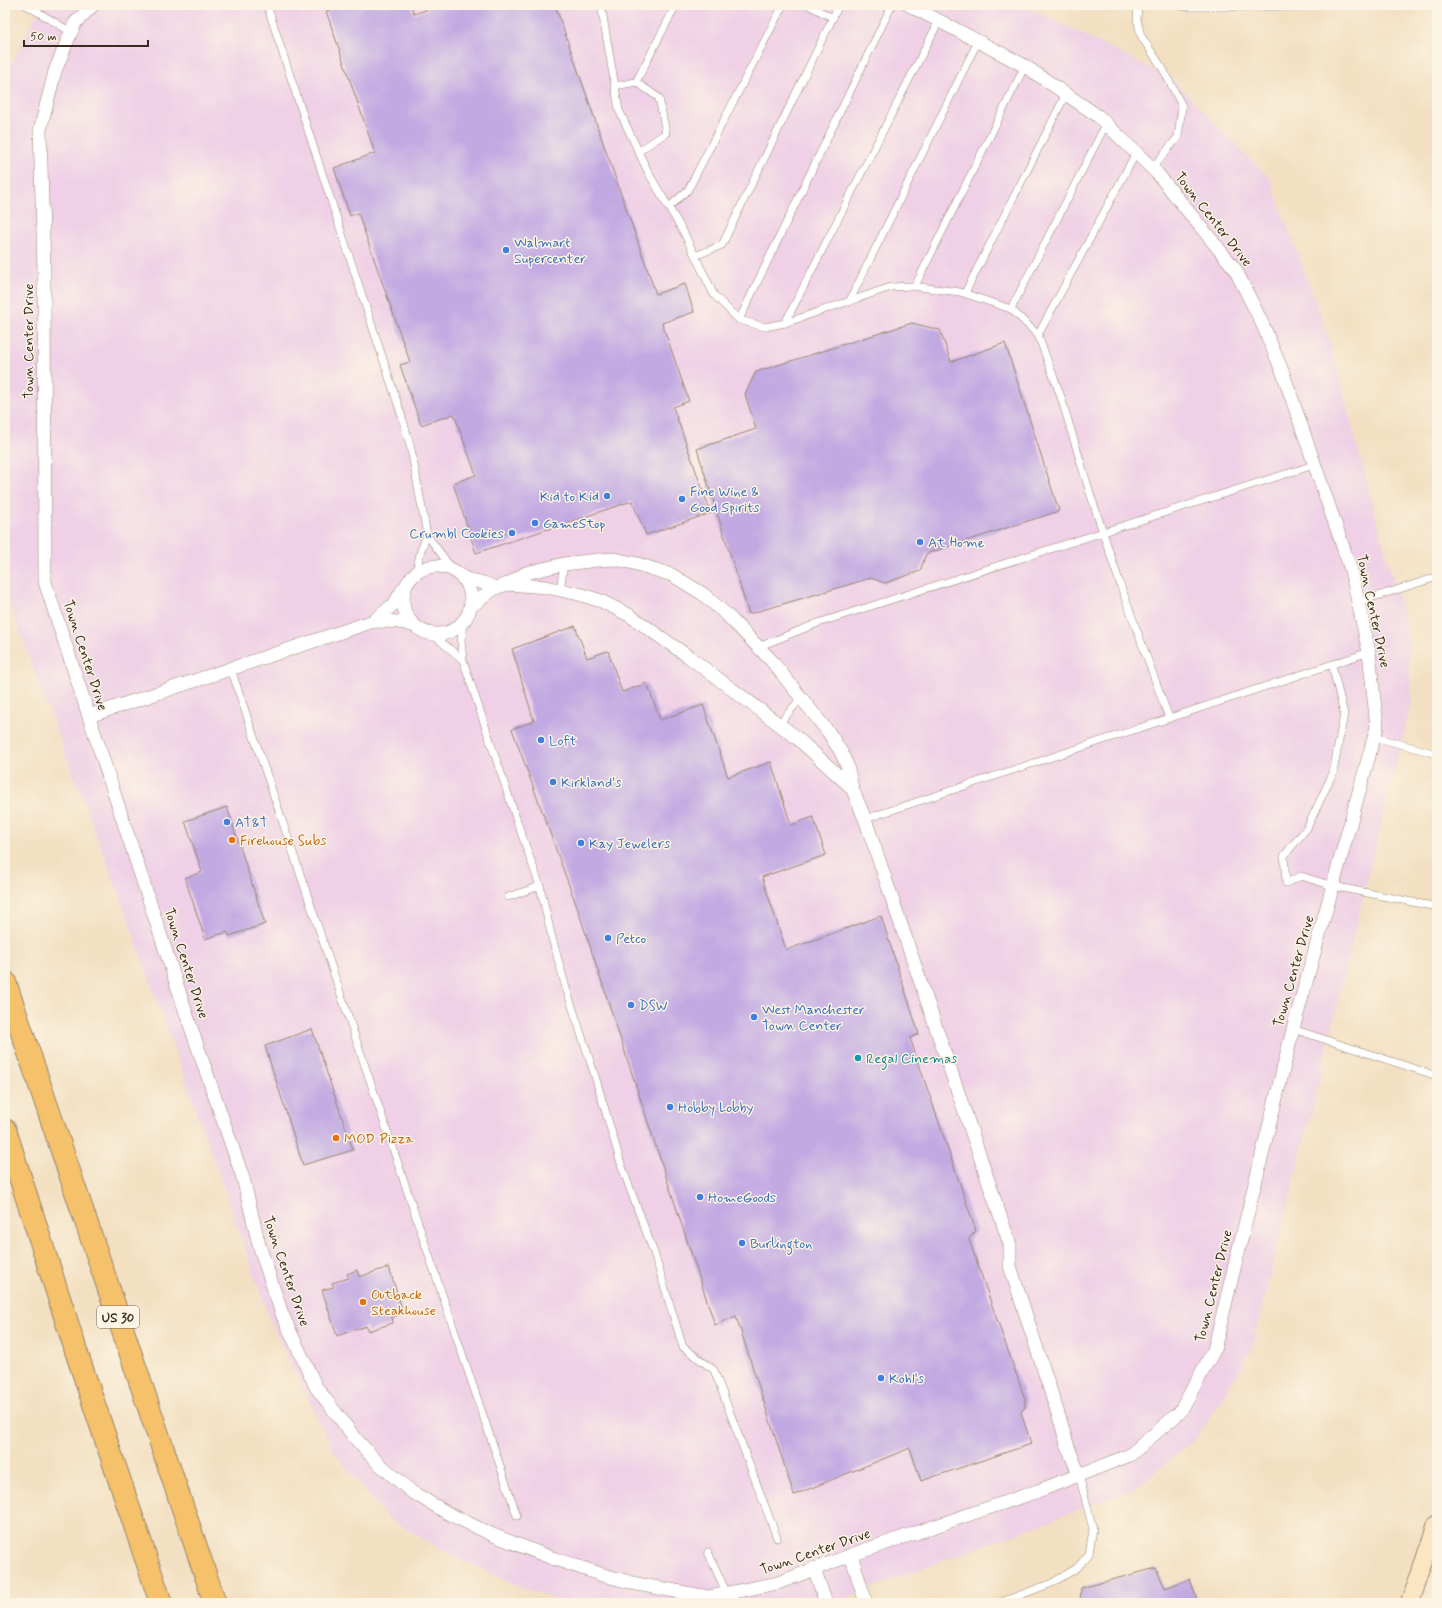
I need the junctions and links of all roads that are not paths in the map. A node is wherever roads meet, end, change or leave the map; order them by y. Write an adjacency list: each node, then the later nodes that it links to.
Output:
1 (26, 5): 16 (lane)
2 (93, 5): 16 (street, Town Center Drive)
3 (267, 5): 37 (lane)
4 (601, 5): 20 (lane)
5 (676, 5): 19 (lane)
6 (783, 5): 26 (lane)
7 (808, 5): 14 (lane)
8 (839, 5): 14 (lane)
9 (892, 5): 32 (lane)
10 (909, 5): 15 (street, Town Center Drive)
11 (1138, 5): 25 (lane)
12 (1177, 5): 13 (lane)
13 (1298, 7)
14 (833, 18): 27 (lane)
15 (939, 21): 17 (street, Town Center Drive); 33 (lane)
16 (71, 32): 57 (street, Town Center Drive)
17 (978, 41): 18 (street, Town Center Drive); 30 (lane)
18 (1025, 66): 21 (street, Town Center Drive); 28 (lane)
19 (636, 82): 20 (lane); 23 (lane)
20 (615, 86): 23 (lane)
21 (1066, 94): 22 (street, Town Center Drive); 29 (lane)
22 (1106, 124): 24 (street, Town Center Drive); 31 (lane)
23 (639, 151): 26 (lane)
24 (1136, 153): 25 (street, Town Center Drive); 34 (lane)
25 (1152, 168): 35 (street, Town Center Drive)
26 (669, 208): 27 (lane)
27 (696, 256): 32 (lane)
28 (915, 286): 29 (lane); 30 (lane)
29 (965, 293): 31 (lane)
30 (849, 302): 33 (lane)
31 (1011, 310): 34 (lane)
32 (739, 320): 33 (lane)
33 (785, 323)
34 (1038, 335): 36 (lane)
35 (1314, 465): 36 (lane); 45 (street, Town Center Drive)
36 (1103, 533): 51 (lane); 58 (lane)
37 (427, 535): 39 (lane); 41 (lane)
38 (564, 564): 42 (street); 44 (lane); 51 (street)
39 (457, 574): 41 (street); 43 (street); 46 (street)
40 (1437, 577): 45 (lane)
41 (411, 580): 47 (street); 49 (street)
42 (508, 584): 43 (street); 44 (street)
43 (495, 588): 46 (street)
44 (560, 590): 59 (street)
45 (1358, 602): 52 (street, Town Center Drive)
46 (470, 607): 48 (street)
47 (374, 621): 49 (street); 55 (street)
48 (463, 622): 50 (street); 53 (lane)
49 (415, 626): 50 (street)
50 (432, 634): 53 (lane)
51 (758, 647): 56 (street)
52 (1369, 652): 54 (lane); 60 (street, Town Center Drive)
53 (463, 660): 64 (lane)
54 (1332, 664): 58 (lane); 65 (lane)
55 (231, 669): 57 (street); 75 (lane)
56 (802, 698): 59 (lane); 62 (street)
57 (89, 716): 81 (street, Town Center Drive)
58 (1169, 718): 63 (lane)
59 (778, 724): 62 (street)
60 (1374, 737): 61 (lane); 65 (street, Town Center Drive)
61 (1437, 754)
62 (852, 788): 63 (street)
63 (865, 819): 74 (street)
64 (540, 886): 66 (lane); 77 (lane)
65 (1333, 886): 67 (lane); 70 (street, Town Center Drive)
66 (508, 897)
67 (1437, 907)
68 (5, 971): 71 (highway)
69 (5, 982): 71 (highway, US 30 / US 30)
70 (1293, 1029): 72 (lane); 74 (street, Town Center Drive)
71 (21, 1030): 83 (highway, US 30 / US 30)
72 (1437, 1076)
73 (5, 1130): 82 (highway)
74 (1079, 1475): 79 (street, Town Center Drive); 86 (lane)
75 (517, 1516)
76 (1437, 1524): 87 (street)
77 (777, 1538)
78 (708, 1552): 81 (lane)
79 (851, 1554): 80 (street, Town Center Drive); 85 (street)
80 (814, 1568): 81 (street, Town Center Drive); 84 (street)
81 (727, 1594)
82 (160, 1603)
83 (215, 1603)
84 (826, 1603)
85 (866, 1603)
86 (999, 1603)
87 (1410, 1603)

